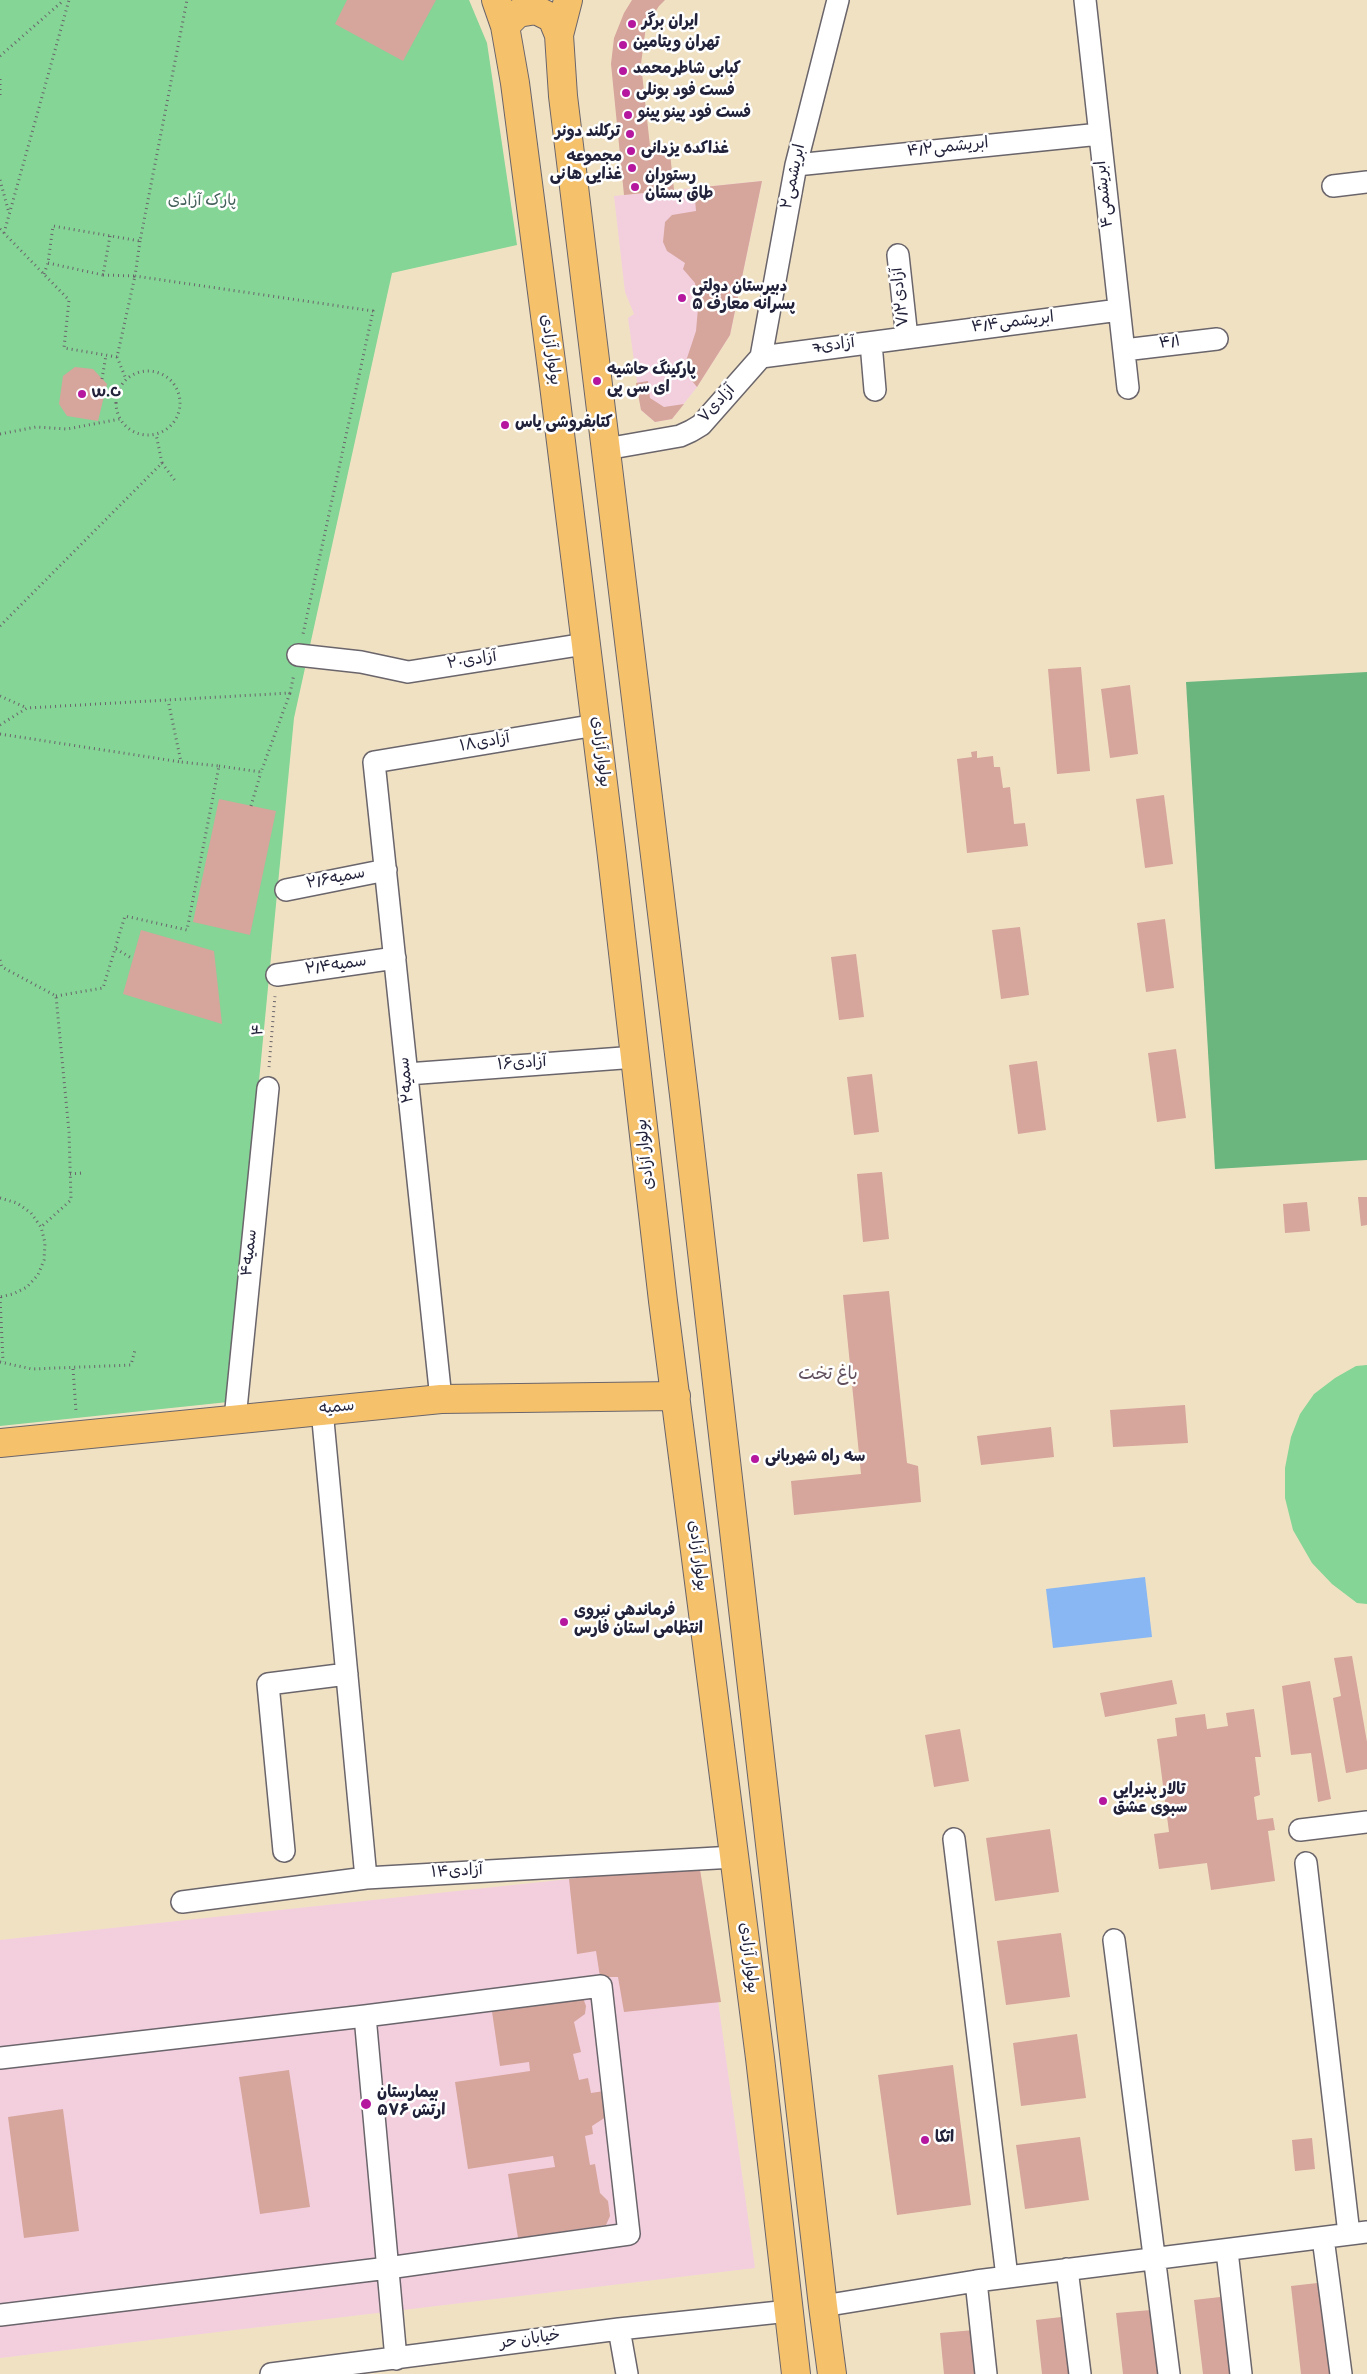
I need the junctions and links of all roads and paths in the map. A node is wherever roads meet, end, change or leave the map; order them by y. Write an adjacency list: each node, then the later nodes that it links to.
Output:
1 (64, 0): 10 (path)
2 (69, 0): 18 (path)
3 (187, 0): 22 (path)
4 (496, 0): 8 (main road, بولوار آزادی)
5 (568, 0): 9 (main road)
6 (838, 0): 14 (street, ابریشمی۲)
7 (1085, 0): 13 (street, ابریشمی۴)
8 (506, 26): 9 (main road); 47 (main road, بولوار آزادی)
9 (559, 35): 43 (main road)
10 (0, 56)
11 (0, 79): 12 (path)
12 (0, 98)
13 (1100, 134): 14 (street, ابریشمی۴/۲); 28 (street, ابریشمی۴)
14 (796, 165): 35 (street, ابریشمی۲)
15 (0, 180): 18 (path)
16 (1367, 182): 17 (street)
17 (1333, 186)
18 (10, 214): 20 (path)
19 (0, 229): 20 (path)
20 (4, 234): 25 (path)
21 (110, 236): 22 (path); 24 (path); 26 (path)
22 (140, 242): 27 (path)
23 (898, 255): 29 (street, ۷/۲آزادی)
24 (48, 263): 25 (path); 26 (path)
25 (44, 274): 33 (path)
26 (103, 274): 27 (path)
27 (135, 276): 34 (path); 48 (path)
28 (1120, 310): 29 (street, ابریشمی۴/۴); 32 (street, ابریشمی۴)
29 (907, 338): 31 (street, 7آزادی)
30 (1217, 339): 32 (street, ۴/۱)
31 (871, 343): 35 (street, 7آزادی); 39 (street)
32 (1124, 350): 38 (street, ابریشمی۴)
33 (106, 355): 34 (path); 36 (path)
34 (117, 357): 37 (path)
35 (762, 357): 43 (street, آزادی۷)
36 (102, 379)
37 (126, 380): 40 (path); 42 (path)
38 (1128, 388)
39 (875, 390)
40 (120, 418): 41 (path); 42 (path)
41 (0, 434)
42 (156, 434): 44 (path)
43 (606, 450): 73 (main road)
44 (162, 463): 45 (path); 46 (path)
45 (176, 482)
46 (0, 626)
47 (585, 644): 48 (street, آزادی۲۰); 54 (main road, بولوار آزادی)
48 (298, 655): 49 (path)
49 (290, 693): 51 (path); 59 (path)
50 (0, 696): 52 (path)
51 (168, 700): 52 (path); 56 (path)
52 (26, 708): 53 (path)
53 (0, 725)
54 (596, 725): 57 (street, آزادی۱۸); 70 (main road, بولوار آزادی)
55 (0, 734): 56 (path)
56 (181, 762): 58 (path)
57 (374, 762): 61 (street, ۲سمیه)
58 (219, 766): 59 (path); 63 (path)
59 (262, 772): 60 (path)
60 (251, 806)
61 (386, 870): 62 (street, سمیه۲/۶); 64 (street, ۲سمیه)
62 (286, 890)
63 (116, 949): 65 (path); 69 (path)
64 (395, 958): 68 (street, سمیه۲/۴); 71 (street, ۲سمیه)
65 (133, 959)
66 (0, 960): 67 (path)
67 (1, 967): 69 (path)
68 (277, 975): 72 (path, ۴)
69 (56, 996): 76 (path)
70 (636, 1057): 71 (street, آزادی۱۶); 74 (main road, بولوار آزادی)
71 (408, 1074): 84 (street, ۲سمیه)
72 (268, 1088): 86 (street, سمیه۴)
73 (684, 1095): 74 (main road); 109 (main road)
74 (641, 1098): 83 (main road, بولوار آزادی)
75 (82, 1173): 76 (path)
76 (70, 1174): 78 (path)
77 (0, 1198): 78 (path)
78 (41, 1226): 79 (path)
79 (0, 1297): 81 (path)
80 (134, 1350): 82 (path)
81 (1, 1362): 82 (path)
82 (73, 1369): 87 (path)
83 (676, 1396): 84 (main road, سمیه); 94 (main road, بولوار آزادی)
84 (441, 1398): 85 (main road, سمیه)
85 (322, 1410): 86 (main road, سمیه); 89 (street)
86 (235, 1419): 87 (main road, سمیه)
87 (78, 1435): 88 (main road, سمیه)
88 (0, 1443)
89 (347, 1674): 93 (street); 96 (street)
90 (1367, 1822): 91 (street)
91 (1300, 1830)
92 (954, 1839): 107 (street)
93 (284, 1851)
94 (734, 1857): 96 (street, آزادی۱۴); 110 (main road, بولوار آزادی)
95 (1306, 1864): 101 (street)
96 (366, 1878): 97 (street, آزادی۱۴)
97 (182, 1902)
98 (1114, 1940): 104 (street)
99 (365, 2016): 100 (street); 105 (street); 105 (street)
100 (0, 2058)
101 (1358, 2233): 102 (street)
102 (1323, 2238): 103 (street); 122 (street)
103 (1227, 2251): 104 (street); 121 (street)
104 (1156, 2258): 106 (street); 120 (street)
105 (388, 2268): 111 (street); 113 (street)
106 (1067, 2270): 107 (street); 119 (street)
107 (1007, 2277): 108 (street)
108 (976, 2281): 109 (street); 118 (street)
109 (823, 2306): 110 (main road); 117 (main road)
110 (789, 2310): 112 (street, خیابان حر); 116 (main road, بولوار آزادی)
111 (0, 2316)
112 (620, 2329): 113 (street, خیابان حر); 115 (street)
113 (396, 2359): 114 (street, خیابان حر)
114 (271, 2374)
115 (627, 2374)
116 (796, 2374)
117 (832, 2374)
118 (986, 2374)
119 (1080, 2374)
120 (1170, 2374)
121 (1241, 2374)
122 (1342, 2374)

